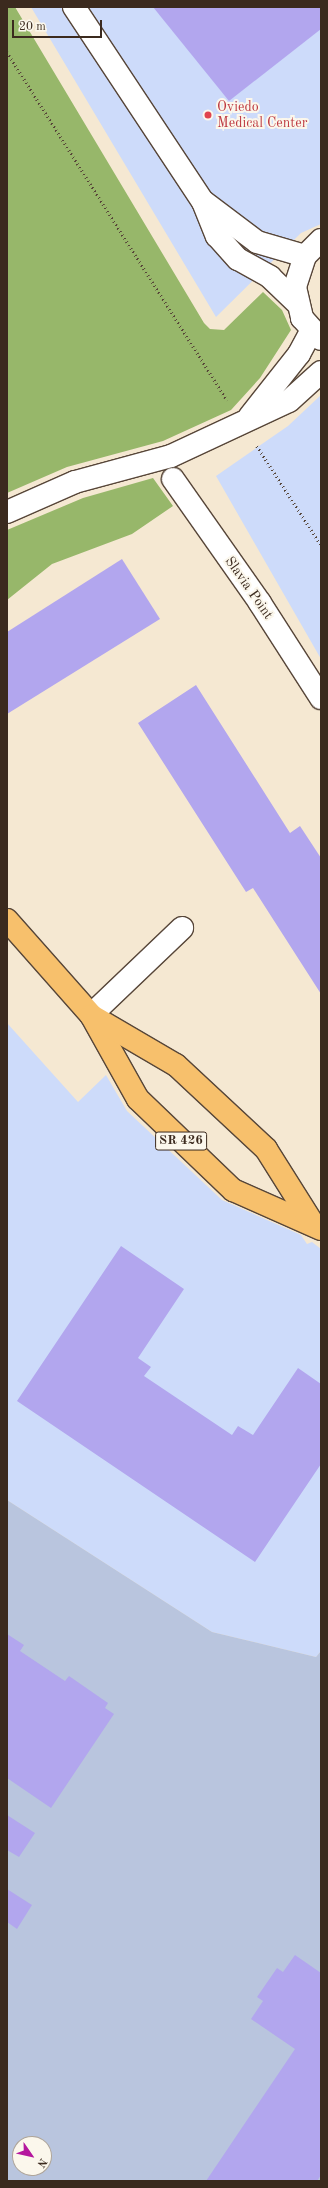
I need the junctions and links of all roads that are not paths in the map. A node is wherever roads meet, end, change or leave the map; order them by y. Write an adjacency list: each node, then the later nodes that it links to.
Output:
1 (74, 7): 2 (street)
2 (203, 202): 4 (street); 5 (street)
3 (321, 240): 4 (street)
4 (305, 256): 5 (street)
5 (297, 303): 6 (street)
6 (316, 335): 8 (street)
7 (321, 372): 8 (street)
8 (242, 424): 10 (street)
9 (173, 479): 11 (street, Slavia Point)
10 (7, 512)
11 (321, 698)
12 (7, 920): 14 (main road, SR 426)
13 (182, 928): 14 (street)
14 (91, 1015): 15 (main road, SR 426); 15 (main road, SR 426)
15 (317, 1226)

